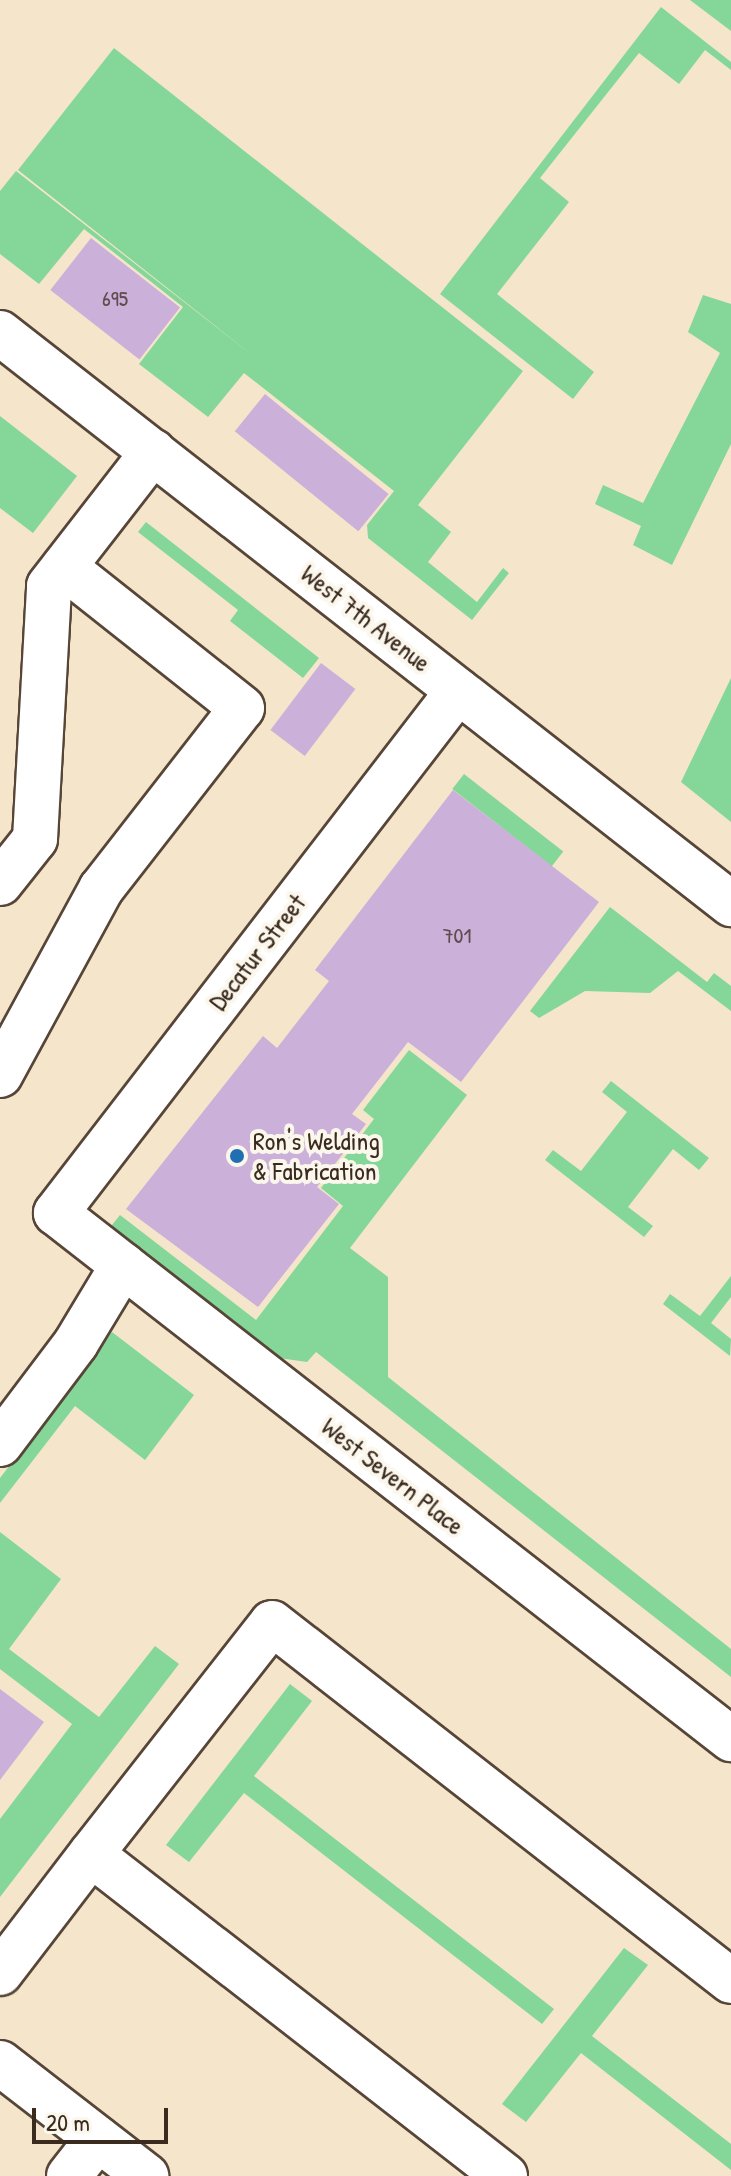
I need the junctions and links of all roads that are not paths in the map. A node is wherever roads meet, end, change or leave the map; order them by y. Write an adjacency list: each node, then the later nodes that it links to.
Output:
1 (0, 333): 2 (street, West 7th Avenue)
2 (153, 452): 3 (street); 4 (street, West 7th Avenue)
3 (64, 567): 5 (street); 7 (street)
4 (458, 691): 6 (street, West 7th Avenue); 8 (street, Decatur Street)
5 (0, 883)
6 (731, 904)
7 (0, 1075)
8 (56, 1213): 9 (street, West Severn Place)
9 (123, 1265): 10 (street); 11 (street, West Severn Place)
10 (0, 1444)
11 (731, 1739)
12 (91, 1854): 13 (street); 14 (street); 19 (street)
13 (0, 1973)
14 (731, 1981)
15 (0, 2063): 16 (street)
16 (98, 2139): 17 (street); 18 (street)
17 (69, 2176)
18 (146, 2176)
19 (505, 2176)

